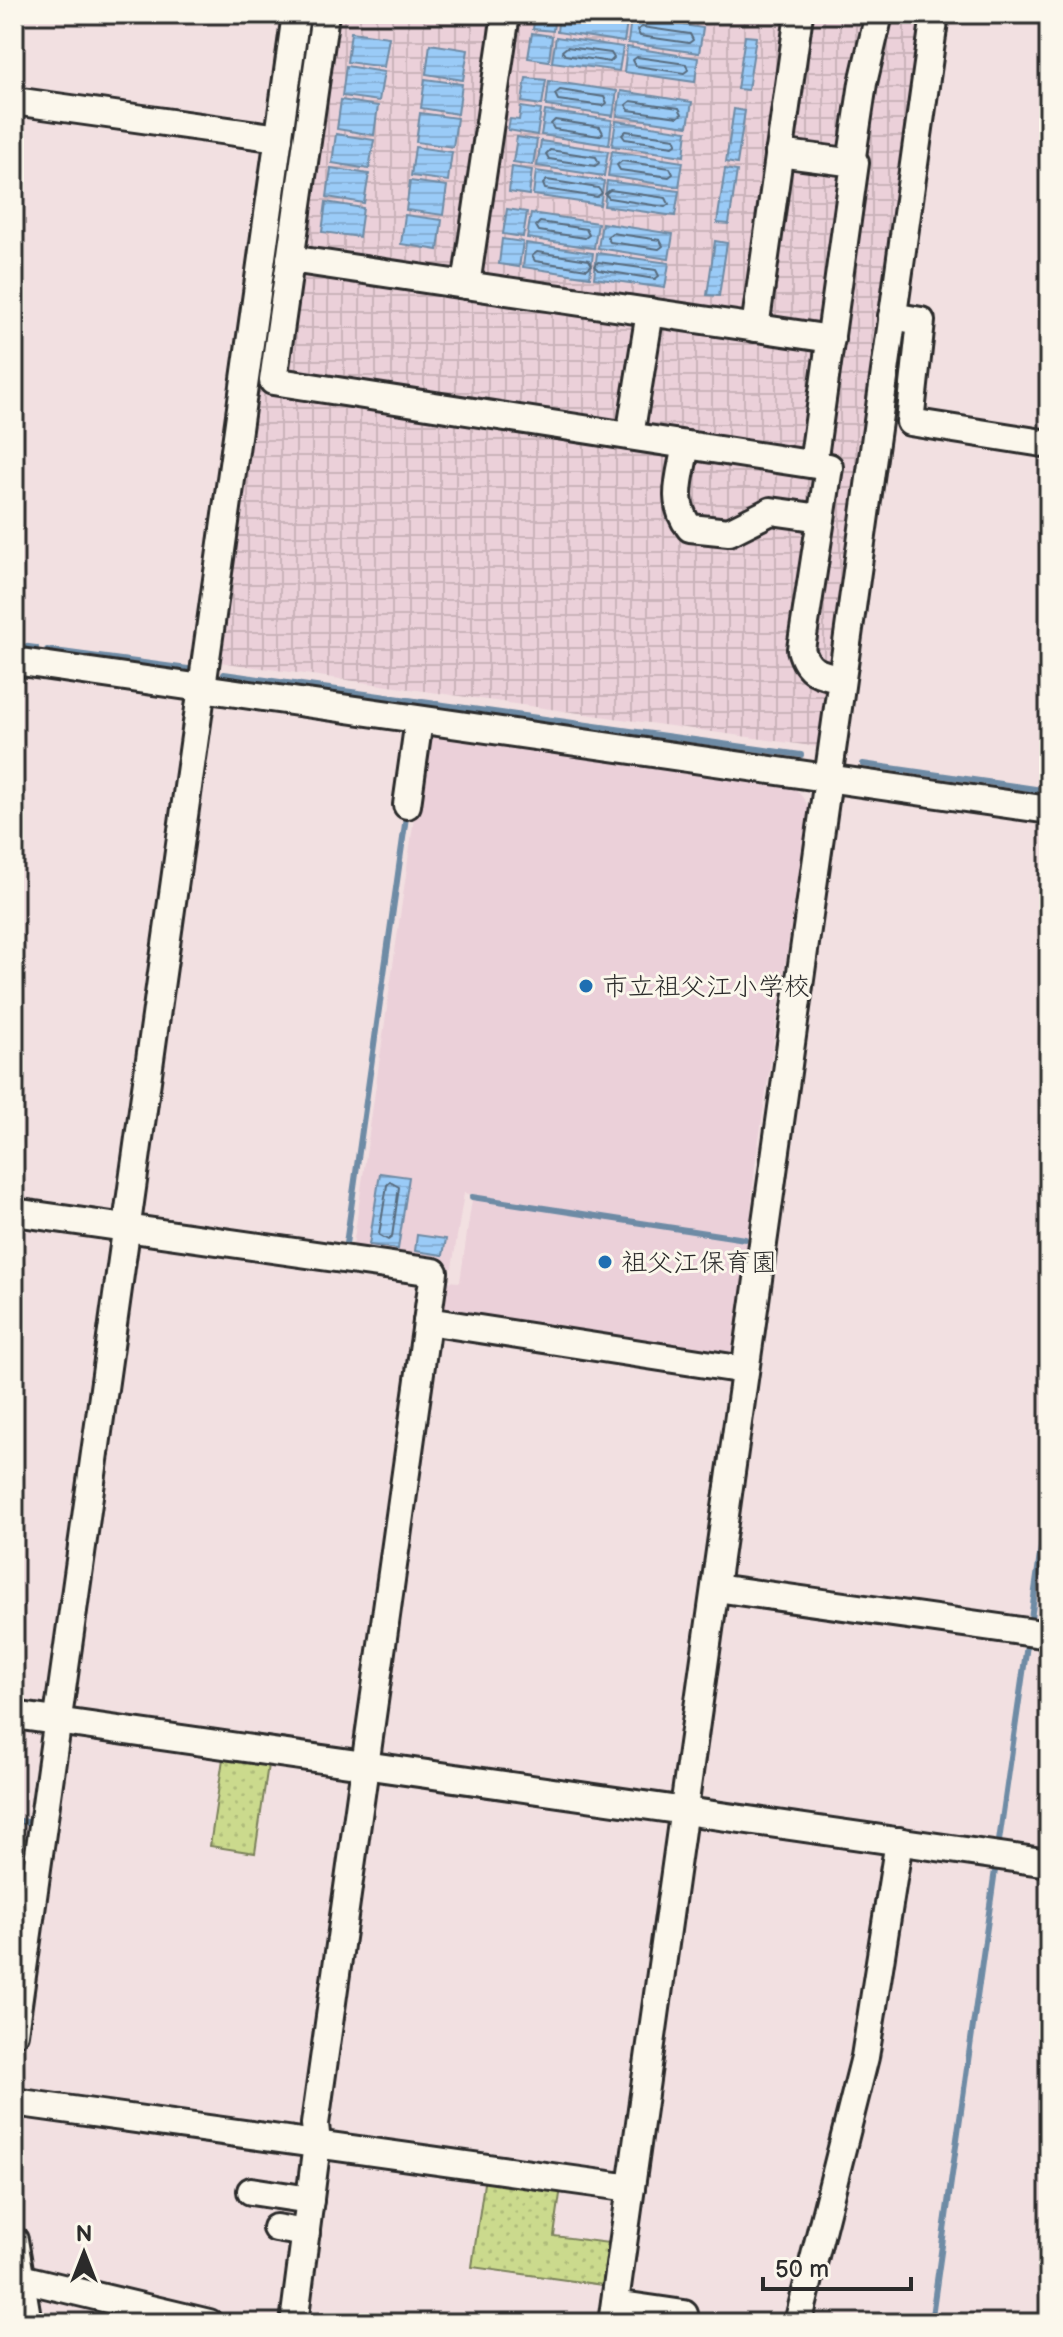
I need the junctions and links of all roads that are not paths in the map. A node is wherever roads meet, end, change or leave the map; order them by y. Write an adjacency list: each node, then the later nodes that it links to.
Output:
1 (296, 14): 8 (street)
2 (325, 14): 11 (street)
3 (506, 14): 12 (street)
4 (879, 14): 10 (street)
5 (935, 14): 14 (street)
6 (792, 15): 9 (street)
7 (14, 101): 8 (street)
8 (279, 138): 24 (street)
9 (779, 153): 10 (street); 15 (street)
10 (851, 163): 16 (street)
11 (290, 259): 12 (street); 17 (street)
12 (466, 285): 13 (street)
13 (650, 312): 15 (street); 17 (street)
14 (892, 316): 18 (street); 23 (street)
15 (755, 328): 16 (street)
16 (831, 339): 20 (street)
17 (630, 436): 19 (street)
18 (1049, 444)
19 (686, 445): 20 (street); 21 (street)
20 (813, 464): 21 (street)
21 (821, 518): 23 (street)
22 (14, 661): 24 (street)
23 (841, 678): 26 (street)
24 (200, 689): 25 (street); 30 (street)
25 (419, 720): 26 (street); 27 (street)
26 (827, 778): 28 (street); 32 (street)
27 (407, 805)
28 (1049, 810)
29 (14, 1212): 30 (street)
30 (124, 1228): 31 (street); 36 (street)
31 (427, 1321): 32 (street); 37 (street)
32 (745, 1370): 33 (street)
33 (716, 1588): 34 (street); 38 (street)
34 (1035, 1633)
35 (14, 1715): 36 (street)
36 (58, 1722): 37 (street); 41 (street)
37 (365, 1766): 38 (street); 43 (street)
38 (685, 1810): 39 (street); 44 (street)
39 (899, 1841): 40 (street); 56 (street)
40 (1049, 1863)
41 (14, 2033)
42 (14, 2102): 43 (street)
43 (317, 2144): 44 (street); 46 (street)
44 (631, 2188): 51 (street)
45 (251, 2191): 46 (street)
46 (310, 2200): 48 (street)
47 (276, 2228): 48 (street)
48 (306, 2233): 55 (street)
49 (14, 2240): 50 (street)
50 (20, 2278): 53 (street); 54 (street)
51 (613, 2314): 52 (street)
52 (684, 2314)
53 (28, 2323)
54 (209, 2323)
55 (294, 2323)
56 (798, 2323)

